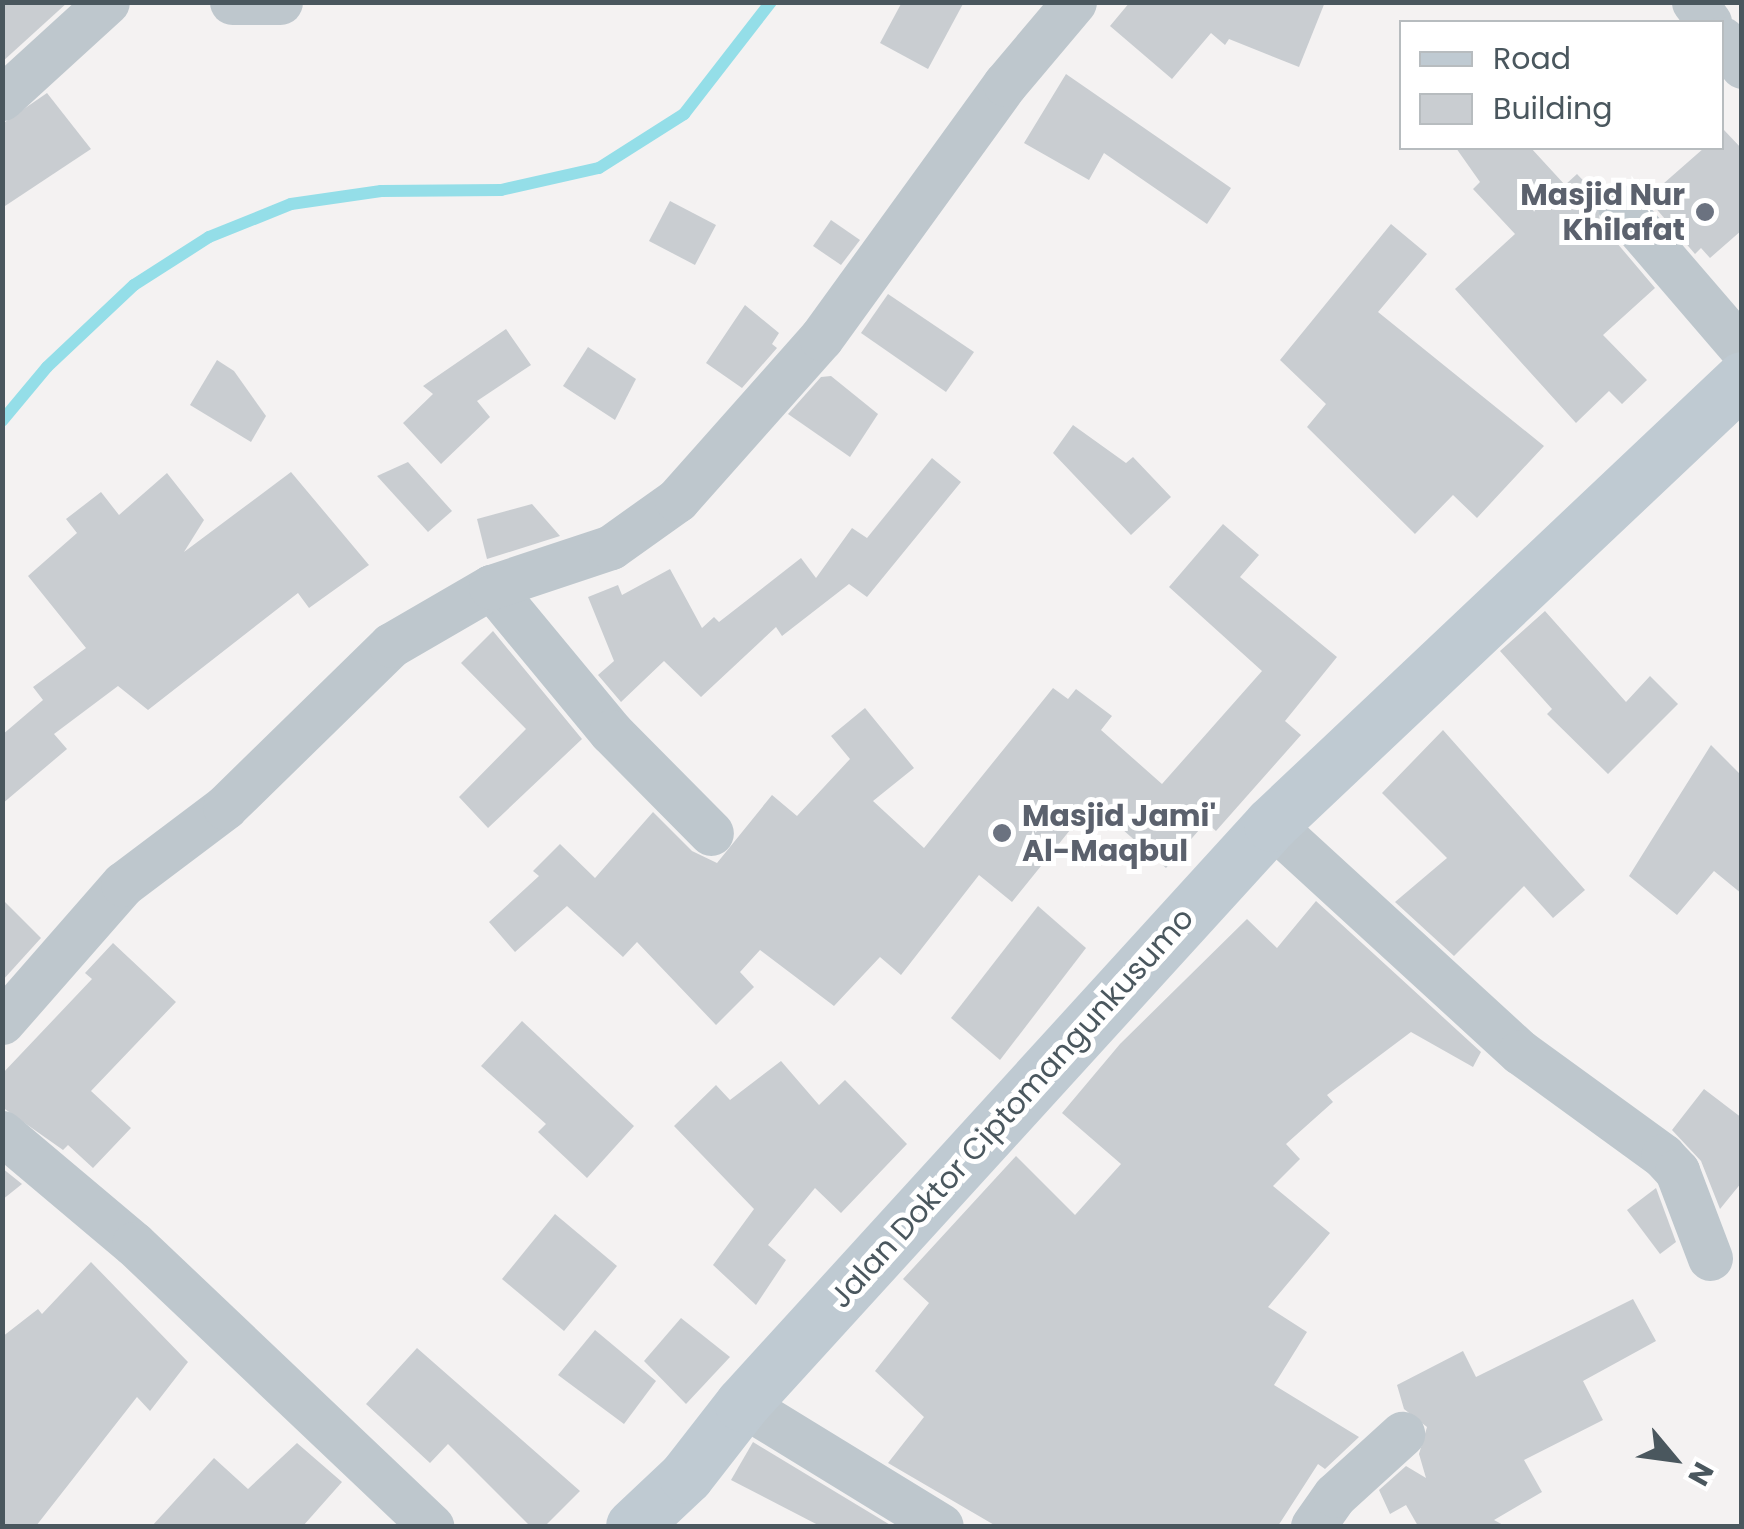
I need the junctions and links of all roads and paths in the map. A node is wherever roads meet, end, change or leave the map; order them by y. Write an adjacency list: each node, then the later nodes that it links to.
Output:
1 (107, 2): 7 (street)
2 (232, 2): 3 (street)
3 (280, 2)
4 (1074, 2): 11 (street)
5 (1724, 43): 6 (street)
6 (1742, 66)
7 (2, 98)
8 (1620, 206): 9 (street)
9 (1742, 350)
10 (1742, 380): 12 (main road, Jalan Doktor Ciptomangunkusumo)
11 (491, 587): 13 (street); 14 (street)
12 (1271, 824): 16 (street); 17 (main road, Jalan Doktor Ciptomangunkusumo)
13 (711, 833)
14 (2, 1022)
15 (2, 1133): 20 (street)
16 (1710, 1258)
17 (742, 1404): 19 (main road, Jalan Doktor Ciptomangunkusumo); 22 (street)
18 (1402, 1434): 23 (street)
19 (686, 1501): 21 (main road, Jalan Doktor Ciptomangunkusumo)
20 (431, 1526)
21 (634, 1526)
22 (941, 1526)
23 (1314, 1526)

